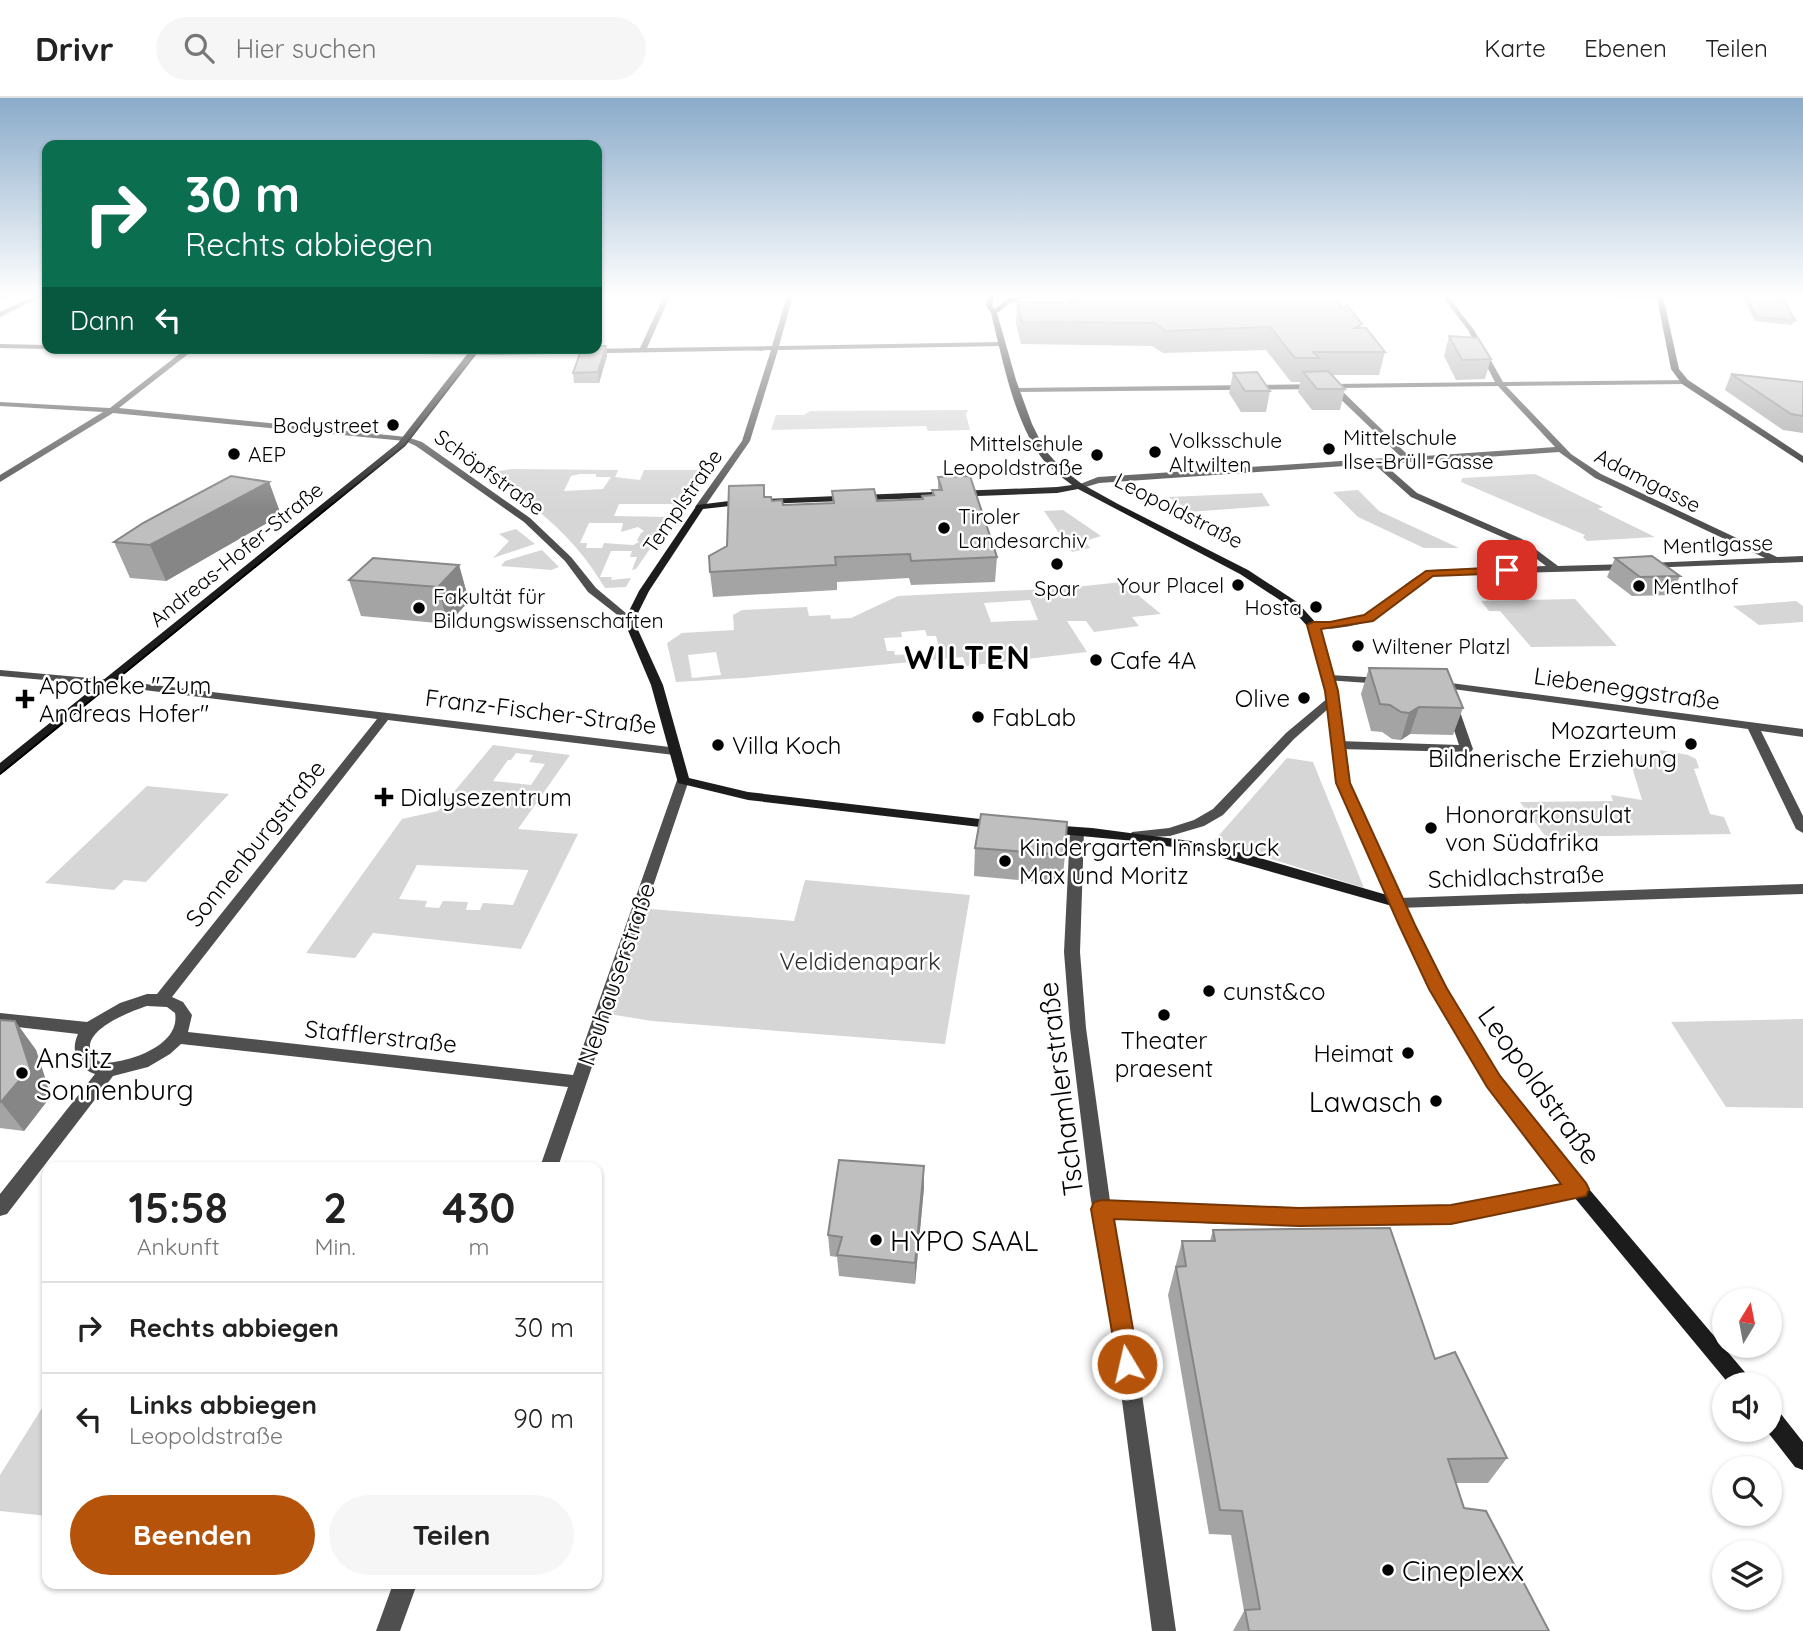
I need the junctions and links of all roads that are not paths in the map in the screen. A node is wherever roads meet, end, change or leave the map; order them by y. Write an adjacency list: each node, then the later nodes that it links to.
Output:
1 (166, 368): 12 (street)
2 (462, 368): 13 (street, Andreas-Hofer-Straße)
3 (769, 368): 20 (street, Templstraße)
4 (1008, 368): 10 (street, Leopoldstraße)
5 (1491, 368): 8 (street, Adamgasse)
6 (1675, 368): 7 (street)
7 (1685, 382): 8 (street); 16 (street)
8 (1500, 384): 9 (street); 14 (street, Adamgasse)
9 (1332, 386): 10 (street); 15 (street)
10 (1015, 390): 19 (street, Leopoldstraße)
11 (0, 404): 12 (street, Schöpfstraße)
12 (112, 410): 13 (street, Schöpfstraße); 18 (street)
13 (407, 439): 25 (street, Schöpfstraße); 30 (street, Andreas-Hofer-Straße)
14 (1563, 449): 15 (street); 22 (street, Adamgasse)
15 (1408, 459): 17 (street)
16 (1803, 460)
17 (1376, 461): 19 (street); 24 (street)
18 (0, 479)
19 (1079, 486): 20 (street); 26 (street, Leopoldstraße)
20 (700, 506): 25 (street, Templstraße)
21 (1803, 559): 22 (street, Mentlgasse)
22 (1786, 561): 23 (street, Adamgasse); 24 (street, Mentlgasse)
23 (1803, 566)
24 (1556, 569): 26 (street, Mentlgasse)
25 (629, 621): 38 (street)
26 (1313, 625): 28 (street, Leopoldstraße)
27 (0, 673): 30 (street, Franz-Fischer-Straße)
28 (1329, 678): 29 (street); 33 (street, Leopoldstraße)
29 (1390, 681)
30 (108, 682): 34 (street, Franz-Fischer-Straße); 39 (street, Andreas-Hofer-Straße)
31 (1418, 683): 32 (street, Liebeneggstraße)
32 (1445, 685): 35 (street, Liebeneggstraße); 37 (street)
33 (1333, 699): 37 (street, Leopoldstraße); 45 (street)
34 (386, 715): 38 (street, Franz-Fischer-Straße); 48 (street, Sonnenburgstraße)
35 (1752, 726): 36 (street, Liebeneggstraße); 43 (street)
36 (1803, 733)
37 (1338, 745): 47 (street, Leopoldstraße)
38 (674, 751): 40 (street, Franz-Fischer-Straße)
39 (0, 769)
40 (683, 780): 41 (street); 53 (street, Neuhauserstraße)
41 (1009, 826)
42 (1034, 828): 44 (street)
43 (1803, 829)
44 (1077, 831): 45 (street); 57 (street, Tschamlerstraße)
45 (1138, 835): 47 (street)
46 (1803, 889): 47 (street, Schidlachstraße)
47 (1399, 903): 55 (street, Leopoldstraße)
48 (161, 1000): 50 (street); 51 (street)
49 (0, 1019): 50 (street)
50 (91, 1029): 52 (street)
51 (177, 1037): 52 (street); 53 (street, Stafflerstraße)
52 (108, 1070): 56 (street)
53 (579, 1082): 54 (street, Neuhauserstraße)
54 (552, 1162)
55 (1578, 1189): 57 (street); 58 (street, Leopoldstraße)
56 (0, 1208)
57 (1102, 1209): 63 (street, Tschamlerstraße)
58 (1732, 1372)
59 (1782, 1433): 60 (street)
60 (1803, 1459)
61 (403, 1589): 62 (street)
62 (388, 1631)
63 (1164, 1631)

